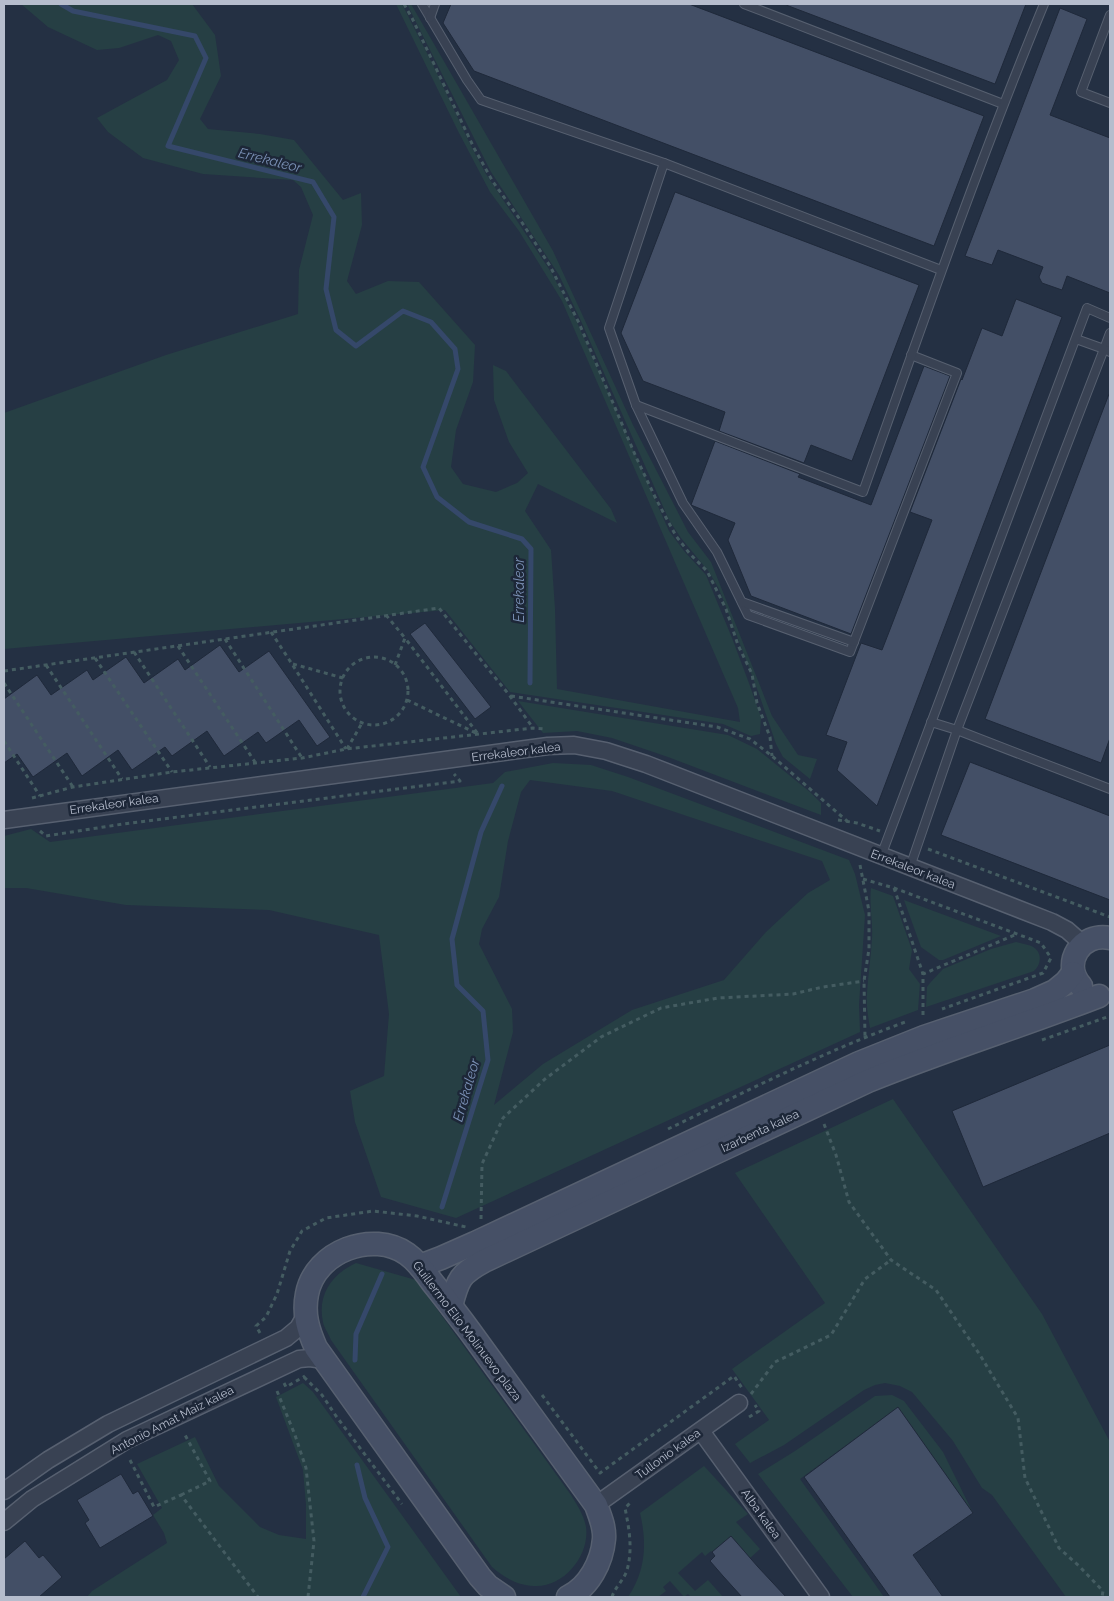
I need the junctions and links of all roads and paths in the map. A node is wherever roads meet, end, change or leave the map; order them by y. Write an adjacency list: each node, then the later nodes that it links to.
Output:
1 (404, 4): 39 (path)
2 (422, 4): 7 (lane)
3 (436, 4): 7 (lane)
4 (744, 4): 9 (lane)
5 (1044, 4): 9 (lane)
6 (1110, 14): 8 (lane)
7 (430, 18): 10 (lane)
8 (1110, 103)
9 (1003, 104): 11 (lane)
10 (664, 163): 11 (lane); 17 (lane)
11 (941, 270): 16 (lane)
12 (1110, 318): 14 (lane)
13 (1110, 333): 15 (lane)
14 (1076, 339): 15 (lane); 33 (lane)
15 (1107, 350): 36 (lane)
16 (911, 355): 17 (lane); 17 (lane)
17 (636, 405)
18 (386, 615): 19 (path); 20 (path); 31 (path)
19 (270, 632): 21 (path); 25 (path)
20 (404, 638): 27 (path); 32 (path)
21 (225, 639): 22 (path); 40 (path)
22 (178, 646): 23 (path); 41 (path)
23 (134, 652): 24 (path); 42 (path)
24 (95, 658): 26 (path); 44 (path)
25 (292, 664): 29 (path); 38 (path)
26 (46, 665): 28 (path); 45 (path)
27 (395, 665): 29 (path); 32 (path)
28 (4, 671)
29 (344, 678): 34 (path)
30 (4, 683): 46 (path)
31 (510, 696): 35 (path); 39 (path)
32 (407, 700): 34 (path)
33 (931, 722): 36 (lane); 50 (lane)
34 (362, 723): 38 (path)
35 (533, 728)
36 (958, 730): 47 (lane); 51 (lane)
37 (4, 741): 46 (path)
38 (346, 749): 40 (path)
39 (772, 756): 50 (path)
40 (302, 758): 41 (path)
41 (255, 762): 42 (path)
42 (210, 767): 44 (path)
43 (461, 771): 49 (path)
44 (172, 772): 45 (path)
45 (122, 779): 46 (path)
46 (73, 787)
47 (1110, 789)
48 (4, 820): 52 (street, Errekaleor kalea)
49 (33, 826)
50 (888, 834): 53 (lane)
51 (918, 844): 54 (lane); 57 (path)
52 (857, 847): 53 (street, Errekaleor kalea); 55 (path)
53 (881, 856): 54 (street, Errekaleor kalea)
54 (910, 867): 60 (street, Errekaleor kalea)
55 (863, 879): 56 (path); 63 (path)
56 (894, 888): 58 (path); 62 (path)
57 (1110, 917)
58 (1017, 934): 62 (path); 65 (path)
59 (1110, 938): 60 (main road)
60 (1083, 944): 61 (main road)
61 (1073, 973): 64 (main road); 69 (main road, Izarbenta kalea)
62 (923, 974): 67 (path)
63 (864, 981): 68 (path); 72 (path)
64 (1104, 995): 75 (main road, Izarbenta kalea)
65 (941, 1009)
66 (932, 1012): 67 (path)
67 (923, 1015): 68 (path)
68 (865, 1036): 69 (path); 71 (path)
69 (860, 1063): 74 (main road, Izarbenta kalea)
70 (824, 1124): 73 (path)
71 (666, 1130)
72 (489, 1216)
73 (891, 1260): 80 (path); 96 (path)
74 (420, 1266): 75 (main road, Guillermo Elio Molinuevo plaza); 76 (main road, Guillermo Elio Molinuevo plaza)
75 (451, 1306): 87 (main road, Guillermo Elio Molinuevo plaza)
76 (305, 1316): 77 (main road, Guillermo Elio Molinuevo plaza); 84 (street, Antonio Amat Maiz kalea)
77 (324, 1360): 89 (street, Antonio Amat Maiz kalea); 93 (main road, Guillermo Elio Molinuevo plaza)
78 (303, 1377): 88 (path)
79 (277, 1391): 92 (path)
80 (744, 1400): 81 (street, Tullonio kalea)
81 (700, 1431): 87 (street, Tullonio kalea); 95 (street, Alba kalea)
82 (184, 1433): 85 (path)
83 (130, 1460): 85 (path)
84 (4, 1491)
85 (181, 1495): 91 (path)
86 (635, 1499): 94 (path)
87 (596, 1505): 90 (main road, Guillermo Elio Molinuevo plaza)
88 (406, 1510)
89 (4, 1522)
90 (573, 1596)
91 (258, 1597)
92 (308, 1597)
93 (504, 1597)
94 (612, 1597)
95 (821, 1597)
96 (1102, 1597)

